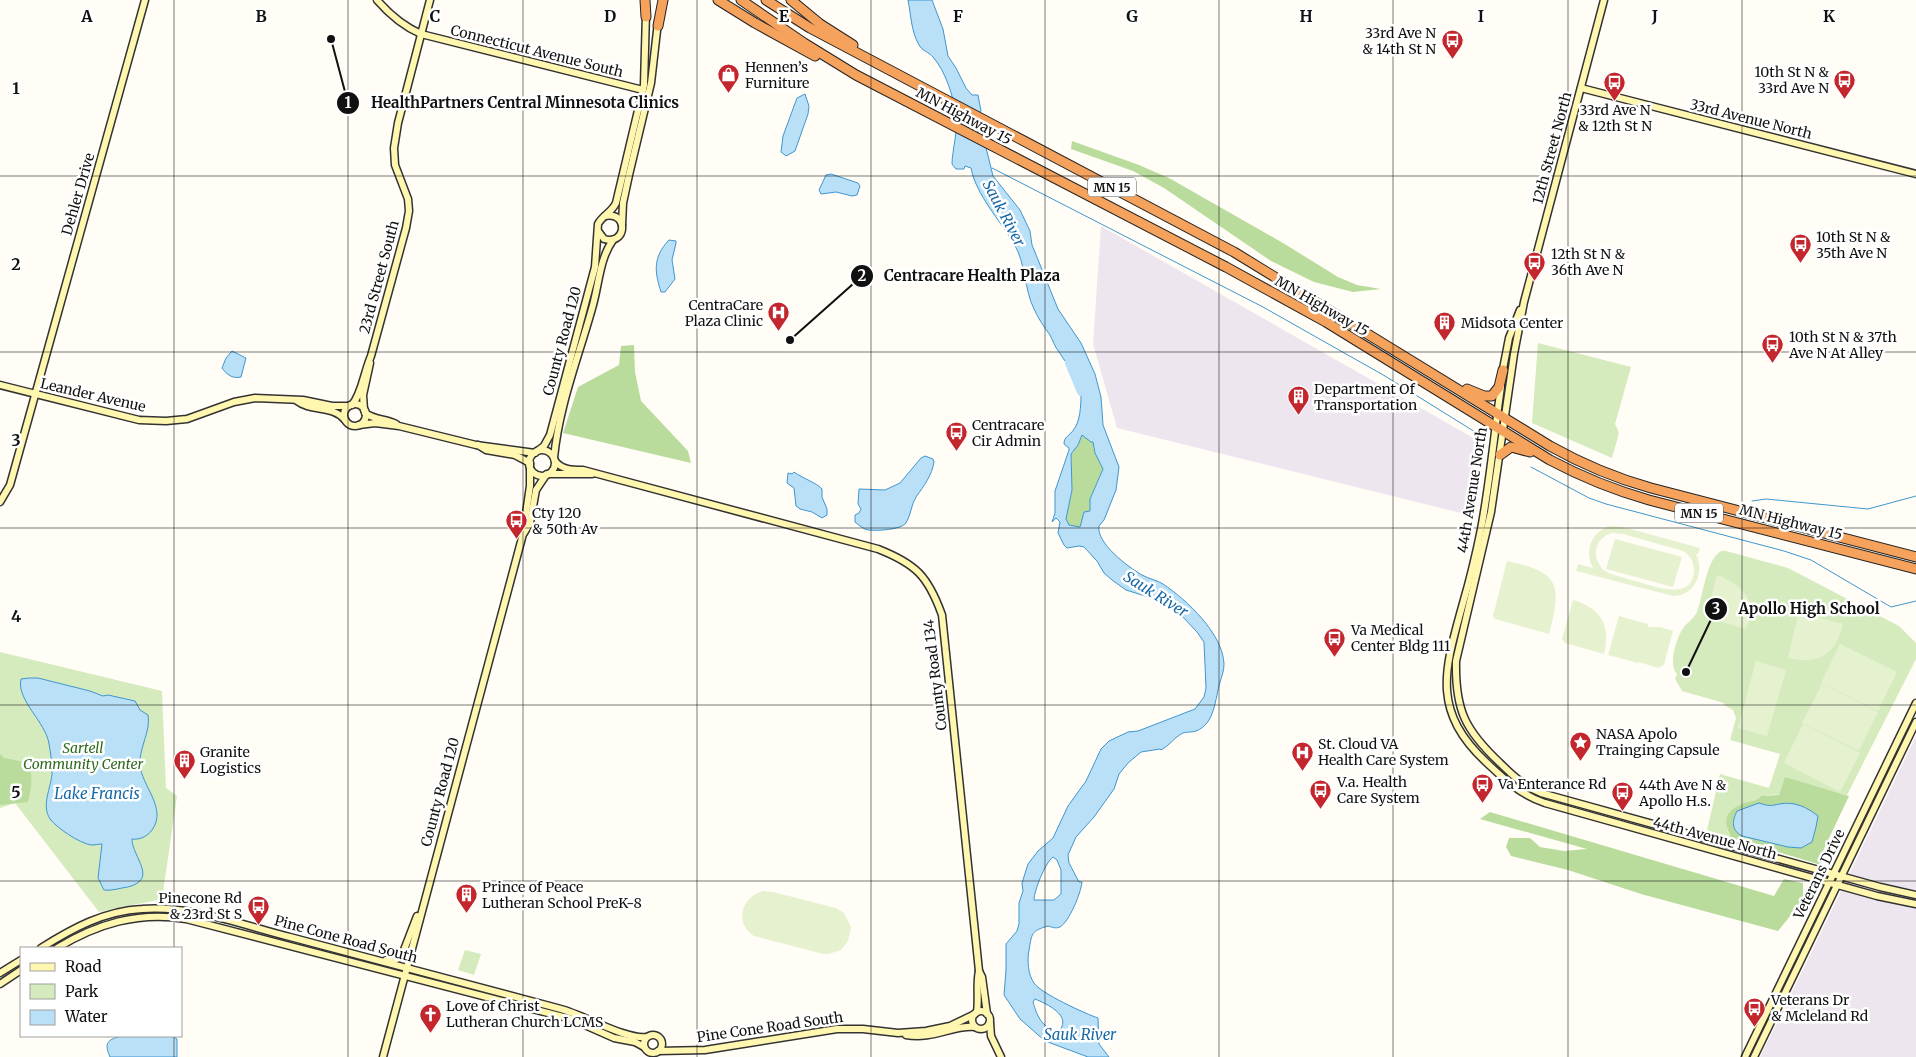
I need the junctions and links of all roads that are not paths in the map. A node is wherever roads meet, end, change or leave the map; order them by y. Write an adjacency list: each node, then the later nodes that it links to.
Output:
1 (145, 0): 28 (street, Dehler Drive)
2 (377, 0): 13 (street, Connecticut Avenue South)
3 (430, 0): 13 (street, 23rd Street South)
4 (647, 0): 11 (highway)
5 (662, 0): 12 (highway)
6 (718, 0): 14 (highway)
7 (741, 0): 14 (highway, MN Highway 15 / MN 15)
8 (766, 0): 16 (highway, MN Highway 15 / MN 15)
9 (791, 0): 16 (highway)
10 (1604, 0): 15 (street, 12th Street North)
11 (646, 17): 17 (street)
12 (658, 26): 20 (street)
13 (421, 34): 17 (street, Connecticut Avenue South); 24 (street, 23rd Street South)
14 (859, 77): 36 (highway, MN Highway 15 / MN 15)
15 (1581, 88): 18 (street, 33rd Avenue North); 23 (street, 12th Street North)
16 (923, 89): 25 (highway, MN Highway 15 / MN 15)
17 (643, 90): 19 (street)
18 (1916, 174)
19 (604, 217): 20 (street); 21 (street)
20 (622, 224): 22 (street)
21 (598, 231): 22 (street); 38 (street, County Road 120)
22 (614, 240): 40 (street, County Road 120)
23 (1524, 302): 26 (street, 12th Street North); 32 (street, 12th Street North)
24 (371, 356): 30 (street, 23rd Street South); 31 (street, 23rd Street South)
25 (1407, 358): 26 (highway); 32 (highway, MN Highway 15 / MN 15)
26 (1503, 370): 32 (street, 12th Street North)
27 (0, 385): 28 (street, Leander Avenue)
28 (35, 394): 29 (street, Leander Avenue); 45 (street, Dehler Drive)
29 (296, 401): 30 (street, Leander Avenue); 33 (street, Leander Avenue)
30 (351, 405): 31 (street); 33 (street)
31 (365, 412): 34 (street); 35 (street)
32 (1501, 415): 36 (street, 12th Street North); 47 (highway, MN Highway 15 / MN 15)
33 (345, 420): 34 (street)
34 (359, 425): 35 (street)
35 (399, 426): 37 (street)
36 (1499, 428): 39 (street, 44th Avenue North); 41 (highway, MN Highway 15 / MN 15); 49 (street, 44th Avenue North)
37 (476, 445): 38 (street); 42 (street)
38 (535, 452): 40 (street); 42 (street)
39 (1500, 455): 41 (highway); 49 (street, 44th Avenue North)
40 (555, 460): 43 (street, County Road 134); 44 (street)
41 (1550, 460): 48 (highway, MN Highway 15 / MN 15)
42 (530, 464): 44 (street); 46 (street, County Road 120)
43 (593, 474): 44 (street, County Road 134); 65 (street, County Road 134)
44 (546, 475): 46 (street, County Road 120)
45 (0, 502)
46 (523, 534): 56 (street, County Road 120)
47 (1916, 555)
48 (1916, 570)
49 (1474, 572): 52 (street, 44th Avenue North); 54 (street, 44th Avenue North)
50 (1916, 703): 52 (street, Veterans Drive)
51 (1916, 722): 53 (street, Veterans Drive)
52 (1833, 874): 53 (street, 44th Avenue North); 54 (street, Veterans Drive)
53 (1841, 876): 55 (street, Veterans Drive); 57 (street, 44th Avenue North)
54 (1829, 882): 55 (street, 44th Avenue North); 81 (street, Veterans Drive)
55 (1837, 884): 58 (street, 44th Avenue North); 82 (street, Veterans Drive)
56 (428, 887): 61 (street); 63 (street, County Road 120)
57 (1916, 895)
58 (1916, 904)
59 (43, 947): 61 (street, Pine Cone Road South)
60 (59, 947): 67 (street, Pine Cone Road South)
61 (378, 960): 63 (street, Pine Cone Road South)
62 (20, 961): 66 (street)
63 (406, 969): 67 (street, County Road 120); 74 (street, Pine Cone Road South)
64 (20, 971): 68 (street)
65 (979, 971): 69 (street, County Road 134); 70 (street, County Road 134)
66 (0, 973)
67 (404, 976): 76 (street, Pine Cone Road South); 79 (street, County Road 120)
68 (0, 984)
69 (976, 1013): 70 (street); 72 (street); 73 (street, Pine Cone Road South)
70 (987, 1014): 71 (street)
71 (990, 1022): 72 (street); 80 (street)
72 (978, 1028): 73 (street, Pine Cone Road South); 80 (street)
73 (892, 1033): 77 (street, Pine Cone Road South)
74 (647, 1037): 75 (street); 76 (street)
75 (662, 1042): 77 (street, Pine Cone Road South); 78 (street)
76 (644, 1046): 78 (street)
77 (681, 1050): 78 (street, Pine Cone Road South)
78 (658, 1051)
79 (383, 1057)
80 (1000, 1057)
81 (1745, 1057)
82 (1754, 1057)

